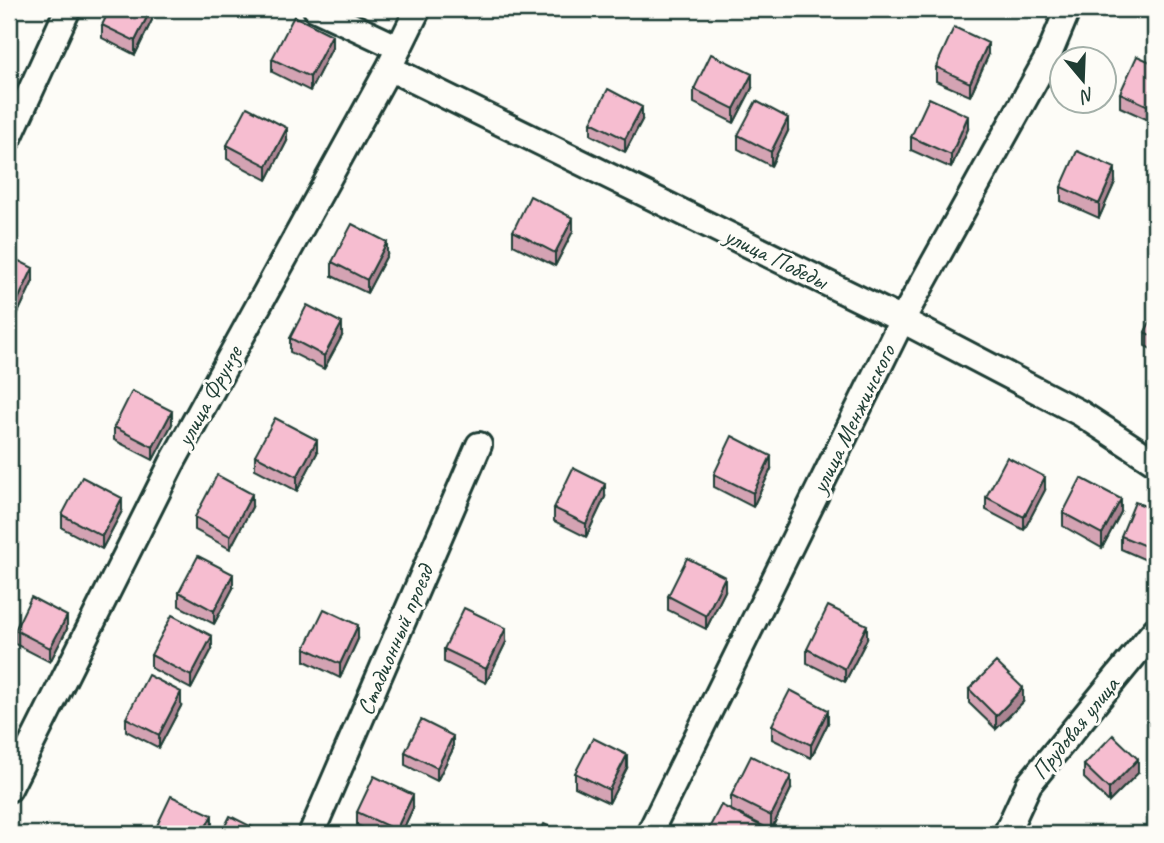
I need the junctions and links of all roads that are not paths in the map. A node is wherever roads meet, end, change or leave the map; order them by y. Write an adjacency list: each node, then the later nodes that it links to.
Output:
1 (68, 9): 6 (street)
2 (316, 9): 5 (street, улица Победы)
3 (418, 9): 5 (street, улица Фрунзе)
4 (1068, 9): 7 (street, улица Менжинского)
5 (394, 58): 7 (street, улица Победы); 11 (street, улица Фрунзе)
6 (9, 138)
7 (901, 320): 9 (street, улица Победы); 13 (street, улица Менжинского)
8 (479, 445): 12 (street, Стадионный проезд)
9 (1155, 461)
10 (1155, 629): 14 (street, Прудовая улица)
11 (9, 789)
12 (312, 834)
13 (649, 834)
14 (1006, 834)

